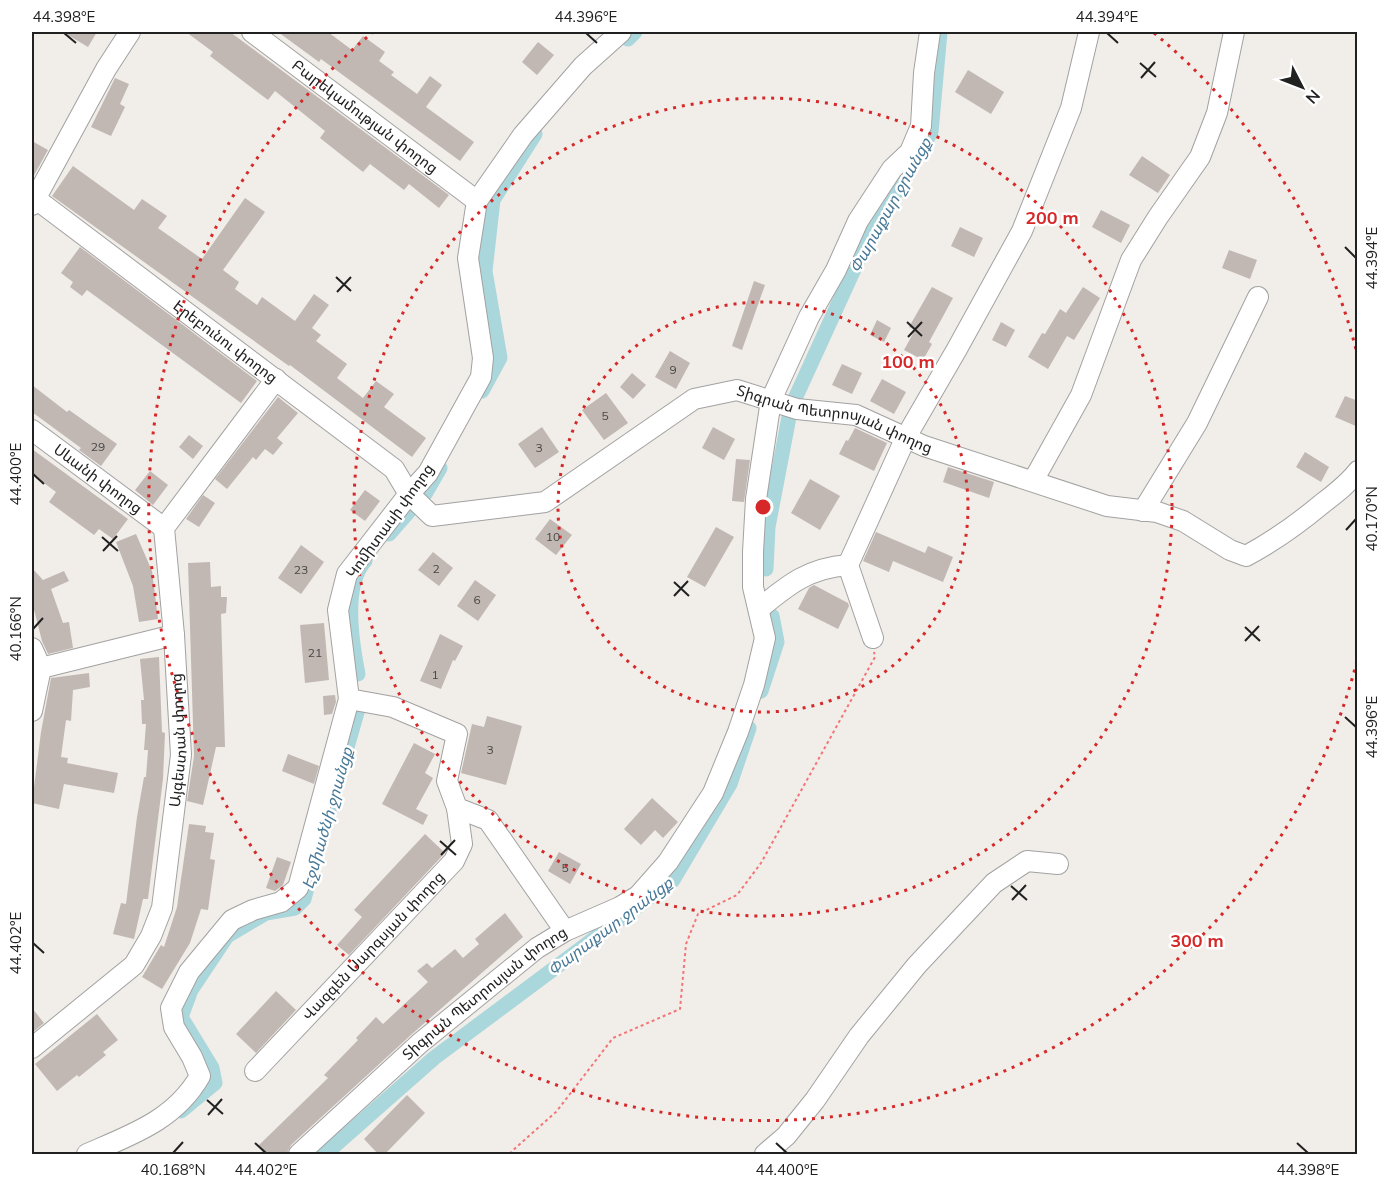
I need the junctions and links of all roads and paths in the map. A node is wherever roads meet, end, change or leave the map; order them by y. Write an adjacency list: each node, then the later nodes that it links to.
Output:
1 (130, 32): 7 (street)
2 (252, 32): 8 (street, Բարեկամության փողոց)
3 (621, 32): 8 (street, Կոմիտասի փողոց)
4 (930, 32): 11 (street, Տիգրան Պետրոսյան փողոց)
5 (1089, 32): 13 (street)
6 (1234, 32): 15 (street)
7 (33, 200): 10 (street, Էրեբունու փողոց)
8 (477, 201): 16 (street, Կոմիտասի փողոց)
9 (1258, 297): 17 (street)
10 (276, 379): 16 (street, Էրեբունու փողոց); 18 (street)
11 (771, 400): 13 (street, Տիգրան Պետրոսյան փողոց); 16 (street, Տիգրան Պետրոսյան փողոց); 20 (street, Տիգրան Պետրոսյան փողոց)
12 (32, 430): 18 (street, Սևանի փողոց)
13 (906, 438): 15 (street, Տիգրան Պետրոսյան փողոց); 19 (street)
14 (1358, 471): 17 (street, Տիգրան Պետրոսյան փողոց)
15 (1033, 481): 17 (street, Տիգրան Պետրոսյան փողոց)
16 (409, 494): 25 (street, Կոմիտասի փողոց)
17 (1143, 511)
18 (164, 528): 21 (street, Այգեստան փողոց)
19 (848, 565): 20 (street); 22 (street)
20 (760, 608): 29 (street, Տիգրան Պետրոսյան փողոց)
21 (174, 635): 24 (street); 30 (street, Այգեստան փողոց)
22 (873, 638): 34 (path)
23 (32, 648): 24 (street)
24 (41, 668): 26 (street)
25 (349, 699): 27 (street, Վազգեն Սարգսյան փողոց); 32 (street, Կոմիտասի փողոց)
26 (32, 711)
27 (457, 808): 29 (street); 31 (street, Վազգեն Սարգսյան փողոց)
28 (1058, 864): 35 (street)
29 (565, 931): 33 (street, Տիգրան Պետրոսյան փողոց)
30 (32, 1048)
31 (255, 1071)
32 (87, 1155)
33 (299, 1155)
34 (510, 1155)
35 (765, 1155)

